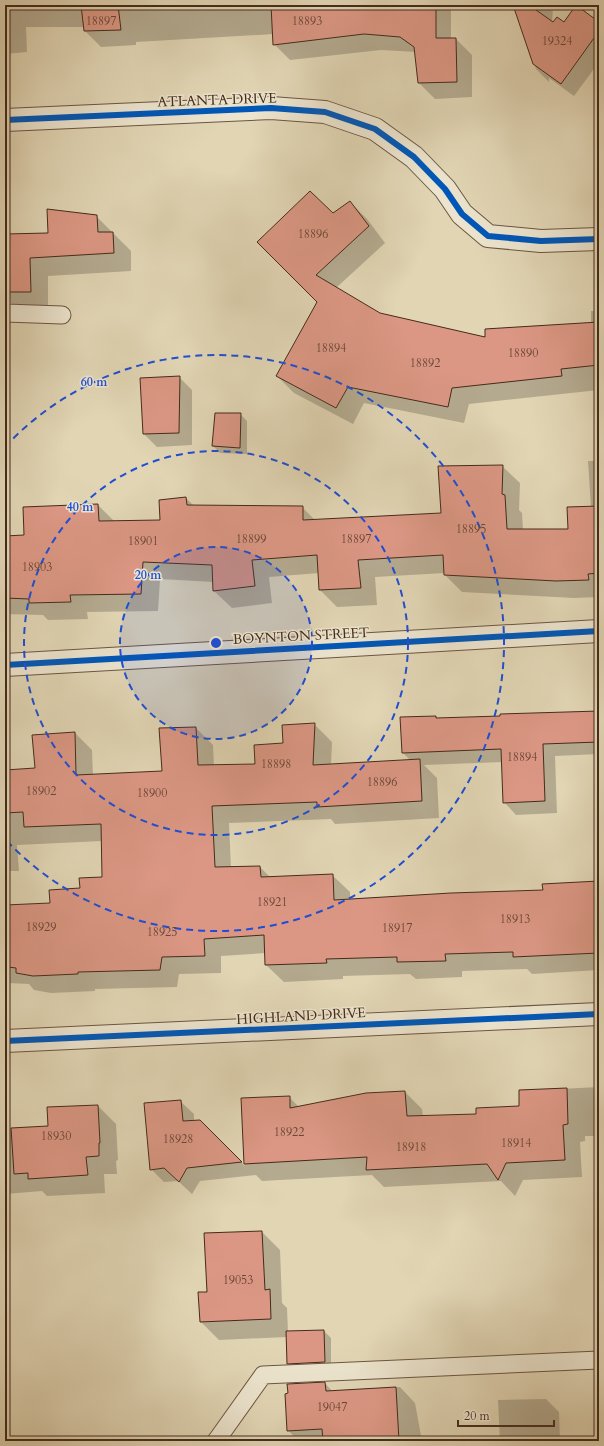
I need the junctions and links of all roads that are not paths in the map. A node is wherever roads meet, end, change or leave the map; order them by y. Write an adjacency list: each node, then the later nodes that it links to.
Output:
1 (5, 120): 2 (street, ATLANTA DRIVE)
2 (599, 239)
3 (5, 313): 4 (lane)
4 (62, 315)
5 (599, 631): 6 (street, BOYNTON STREET)
6 (5, 665)
7 (599, 1014): 8 (street, HIGHLAND DRIVE)
8 (5, 1041)
9 (599, 1360): 10 (lane)
10 (216, 1441)

